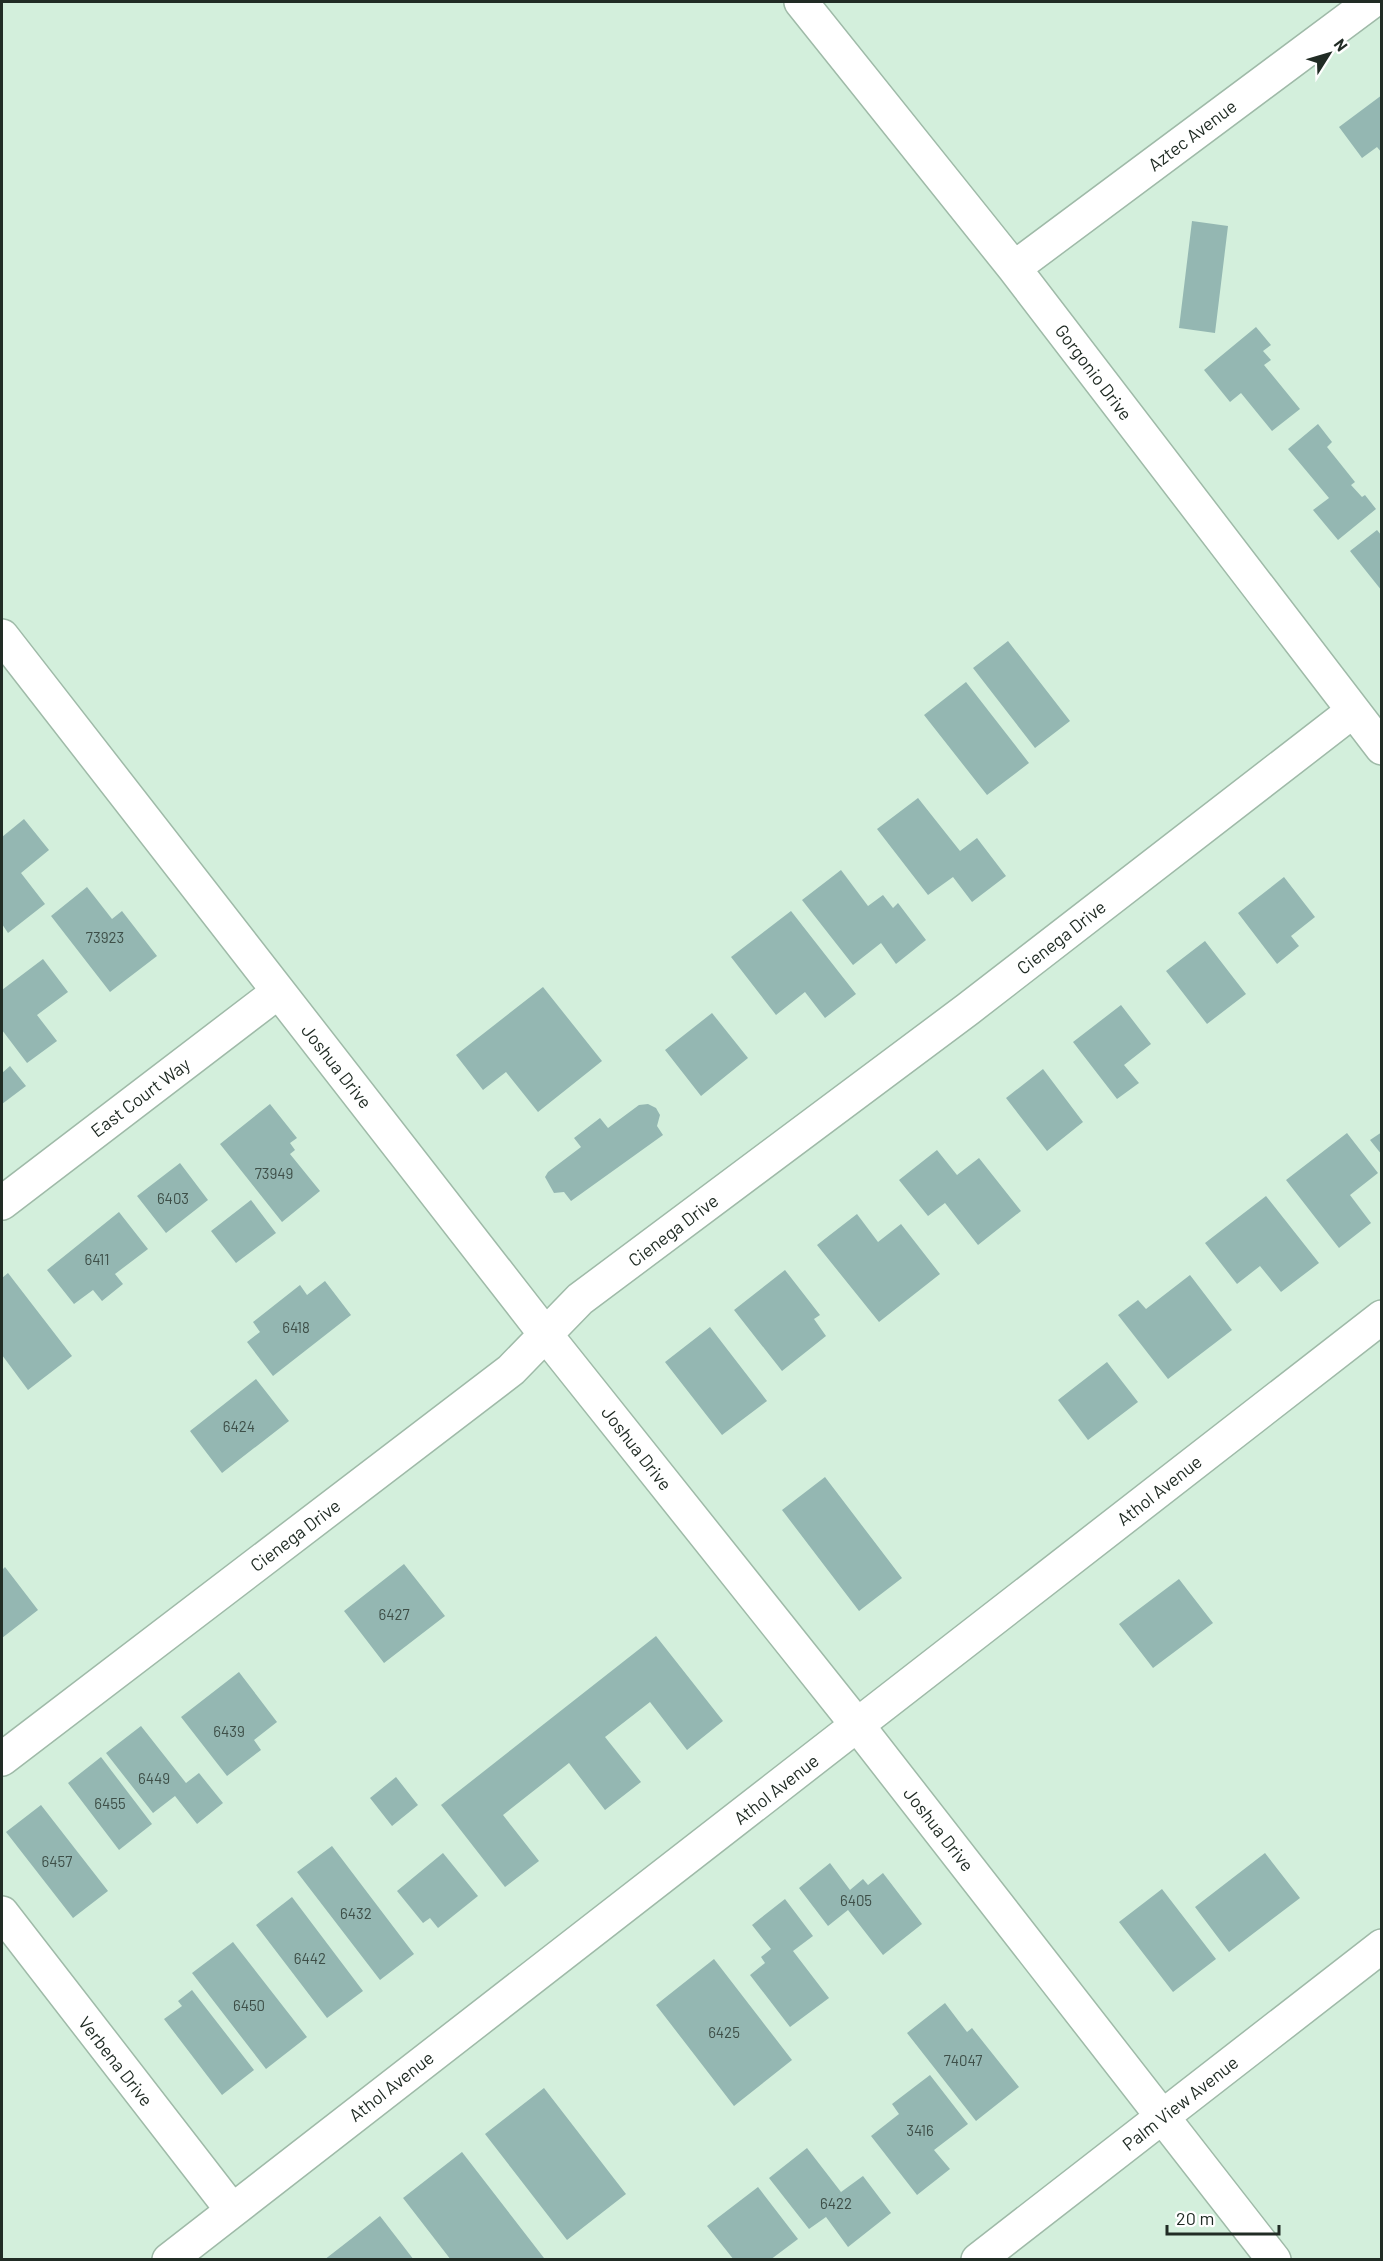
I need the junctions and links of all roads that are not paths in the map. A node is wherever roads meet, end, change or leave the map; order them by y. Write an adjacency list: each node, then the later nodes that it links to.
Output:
1 (801, 2): 3 (street, Gorgonio Drive)
2 (1371, 2): 3 (street, Aztec Avenue)
3 (1014, 268): 5 (street, Gorgonio Drive)
4 (2, 636): 7 (street, Joshua Drive)
5 (1353, 711): 6 (street, Gorgonio Drive); 10 (street, Cienega Drive)
6 (1382, 748)
7 (278, 992): 8 (street, East Court Way); 10 (street, Joshua Drive)
8 (2, 1203)
9 (1382, 1317): 11 (street, Athol Avenue)
10 (546, 1335): 11 (street, Joshua Drive); 12 (street, Cienega Drive)
11 (858, 1726): 15 (street, Joshua Drive); 16 (street, Athol Avenue)
12 (2, 1759)
13 (2, 1913): 16 (street, Verbena Drive)
14 (1382, 1946): 15 (street, Palm View Avenue)
15 (1163, 2117): 18 (street, Palm View Avenue); 19 (street, Joshua Drive)
16 (232, 2210): 17 (street, Athol Avenue)
17 (170, 2259)
18 (978, 2259)
19 (1274, 2259)

